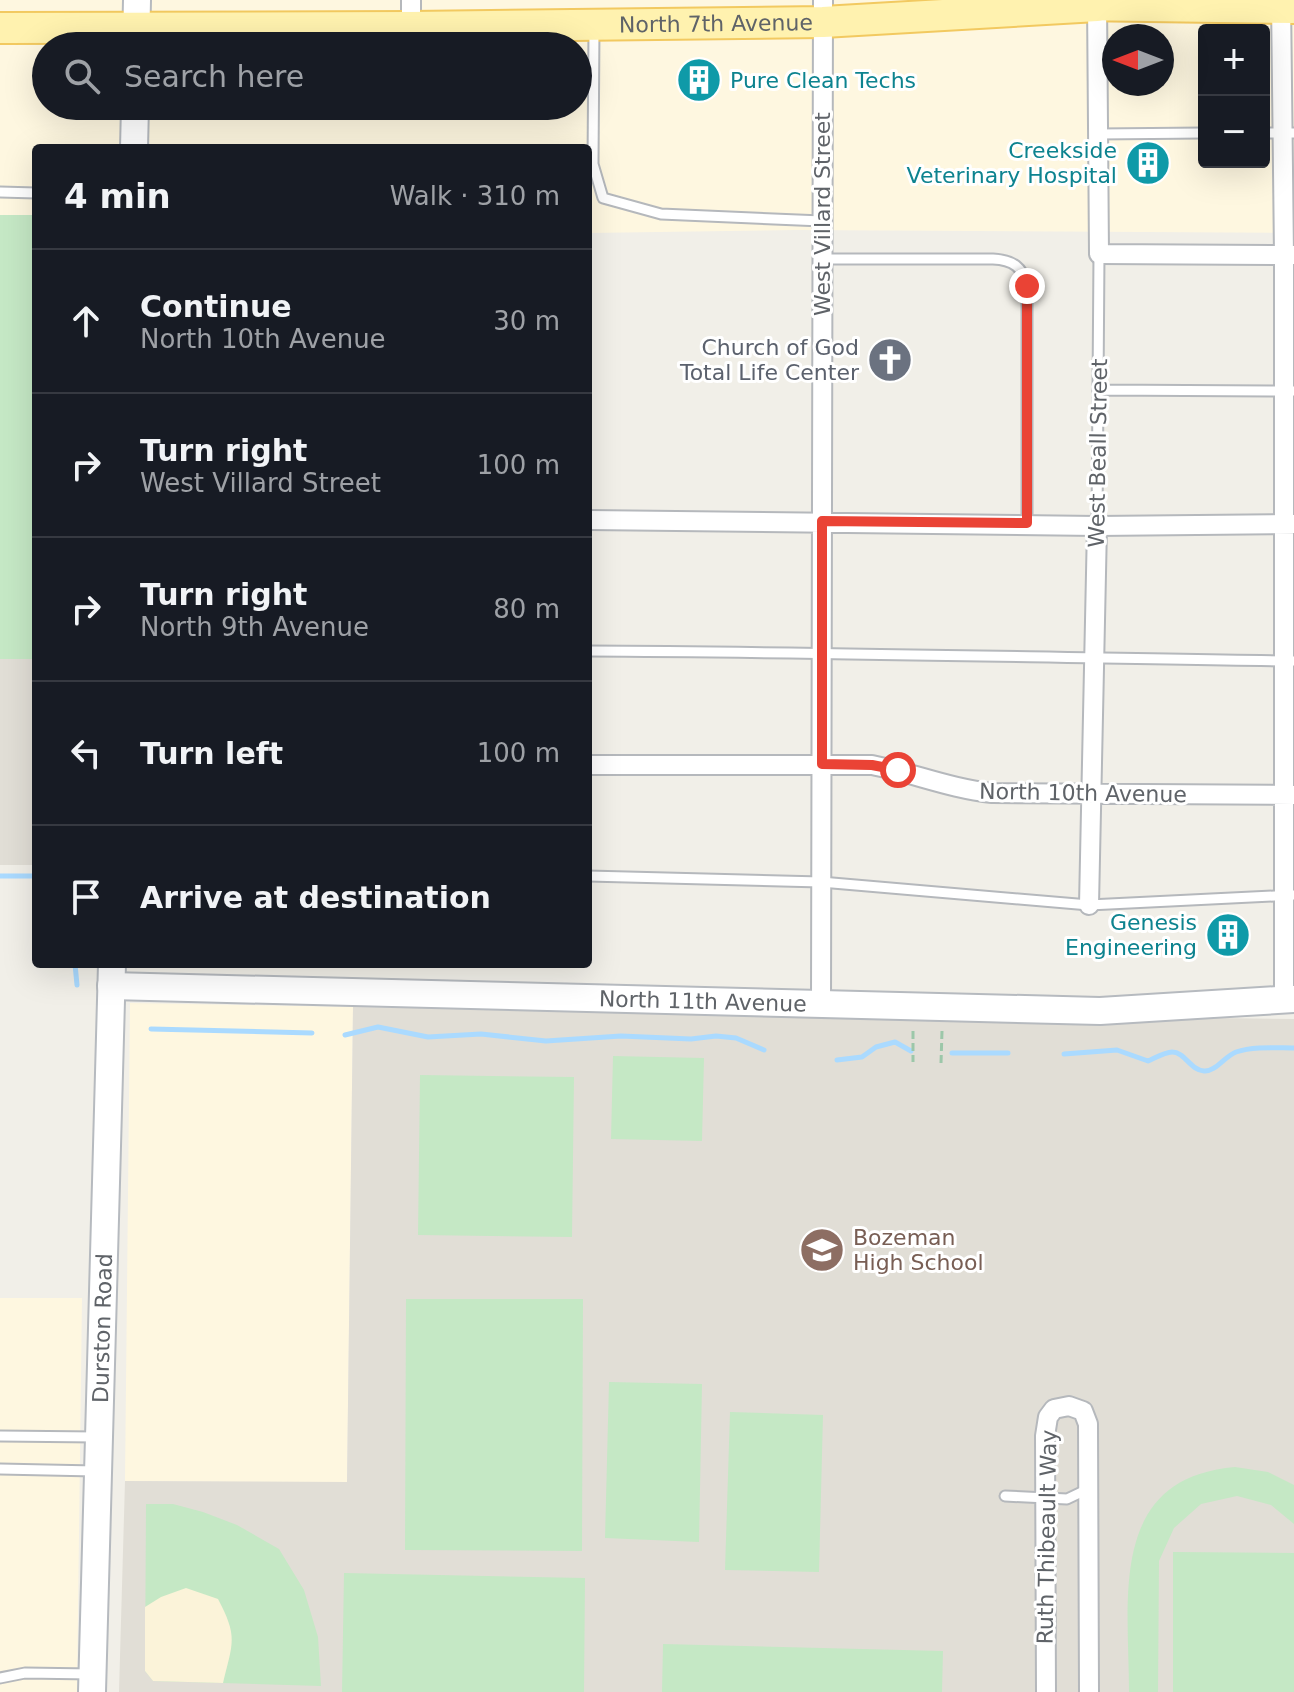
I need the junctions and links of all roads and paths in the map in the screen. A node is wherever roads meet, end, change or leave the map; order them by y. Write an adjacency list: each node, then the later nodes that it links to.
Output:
1 (1007, 0): 2 (main road, North 7th Avenue)
2 (1097, 3): 3 (main road, North 7th Avenue); 4 (main road, North 7th Avenue); 12 (street, West Beall Street)
3 (1285, 5): 11 (street)
4 (823, 11): 7 (main road, North 7th Avenue); 16 (street, West Villard Street)
5 (411, 14): 6 (main road, North 7th Avenue); 7 (main road, North 7th Avenue)
6 (137, 25): 8 (main road, North 7th Avenue)
7 (594, 25): 16 (lane)
8 (0, 28)
9 (135, 120): 13 (street)
10 (1198, 133): 12 (lane)
11 (1280, 133): 18 (street)
12 (1098, 134): 17 (street, West Beall Street)
13 (134, 144)
14 (0, 192): 15 (lane)
15 (32, 193)
16 (822, 221): 19 (street, West Villard Street)
17 (1099, 254): 18 (street); 20 (lane, West Beall Street)
18 (1289, 255): 21 (street)
19 (822, 259): 23 (street, West Villard Street); 24 (lane)
20 (1099, 390): 21 (lane); 26 (lane, West Beall Street)
21 (1288, 391): 25 (street)
22 (592, 520): 23 (street)
23 (822, 521): 24 (street); 28 (street, West Villard Street)
24 (1027, 523): 26 (street)
25 (1289, 524): 26 (street); 30 (street)
26 (1097, 526): 29 (street, West Beall Street)
27 (592, 651): 28 (lane)
28 (822, 652): 29 (lane); 31 (street, West Villard Street)
29 (1094, 659): 30 (lane); 33 (street, West Beall Street)
30 (1289, 661): 34 (street)
31 (822, 764): 32 (street, North 10th Avenue); 33 (street, North 10th Avenue); 36 (street, West Villard Street)
32 (592, 765)
33 (1091, 795): 34 (street, North 10th Avenue); 38 (street, West Beall Street)
34 (1289, 795): 37 (street)
35 (592, 876): 36 (lane)
36 (821, 882): 38 (lane); 41 (street, West Villard Street)
37 (1289, 895): 38 (lane); 40 (street)
38 (1089, 905)
39 (112, 975): 41 (street, North 11th Avenue); 47 (street, Durston Road)
40 (1289, 999): 41 (street, North 11th Avenue)
41 (821, 1004)
42 (913, 1031): 44 (path)
43 (942, 1031): 45 (path)
44 (913, 1062)
45 (941, 1063)
46 (0, 1436): 47 (lane)
47 (99, 1437): 49 (street, Durston Road)
48 (0, 1469): 49 (lane)
49 (98, 1471): 54 (street, Durston Road)
50 (1088, 1489): 52 (lane); 52 (street, Ruth Thibeault Way); 56 (street, Ruth Thibeault Way)
51 (1005, 1496): 52 (lane)
52 (1045, 1499): 55 (street, Ruth Thibeault Way)
53 (0, 1678): 54 (lane)
54 (93, 1683)
55 (1046, 1692)
56 (1089, 1692)

